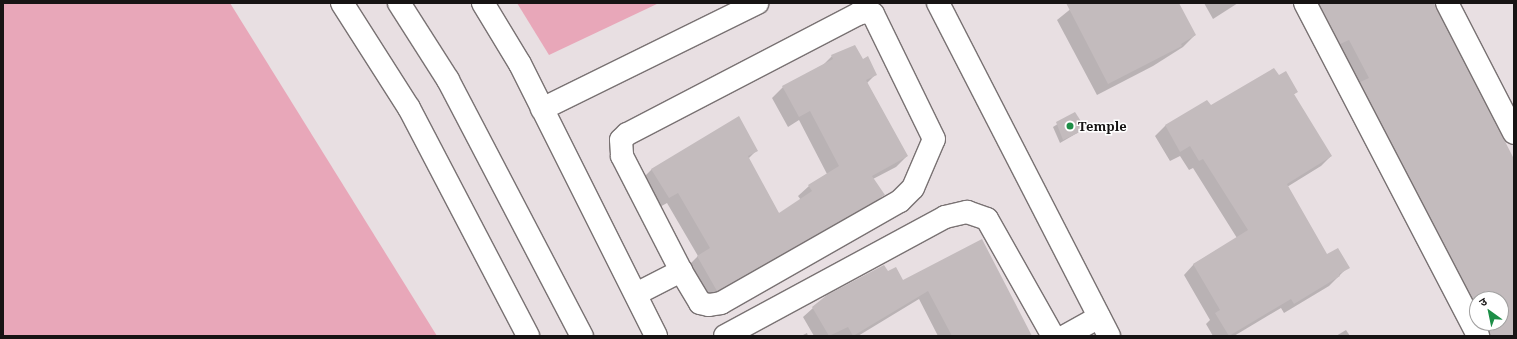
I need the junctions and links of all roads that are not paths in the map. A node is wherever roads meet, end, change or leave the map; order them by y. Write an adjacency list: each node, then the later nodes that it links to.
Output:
1 (342, 3): 13 (street)
2 (399, 3): 14 (street)
3 (483, 3): 8 (street)
4 (757, 3): 8 (street)
5 (938, 3): 12 (street)
6 (1305, 3): 19 (street)
7 (1447, 3): 9 (street)
8 (542, 109): 11 (street)
9 (1514, 133)
10 (681, 271): 10 (street); 11 (street)
11 (636, 294): 15 (street)
12 (1104, 327): 18 (street)
13 (528, 336)
14 (582, 336)
15 (656, 336)
16 (725, 336): 17 (street)
17 (1053, 336)
18 (1065, 336)
19 (1478, 336)

